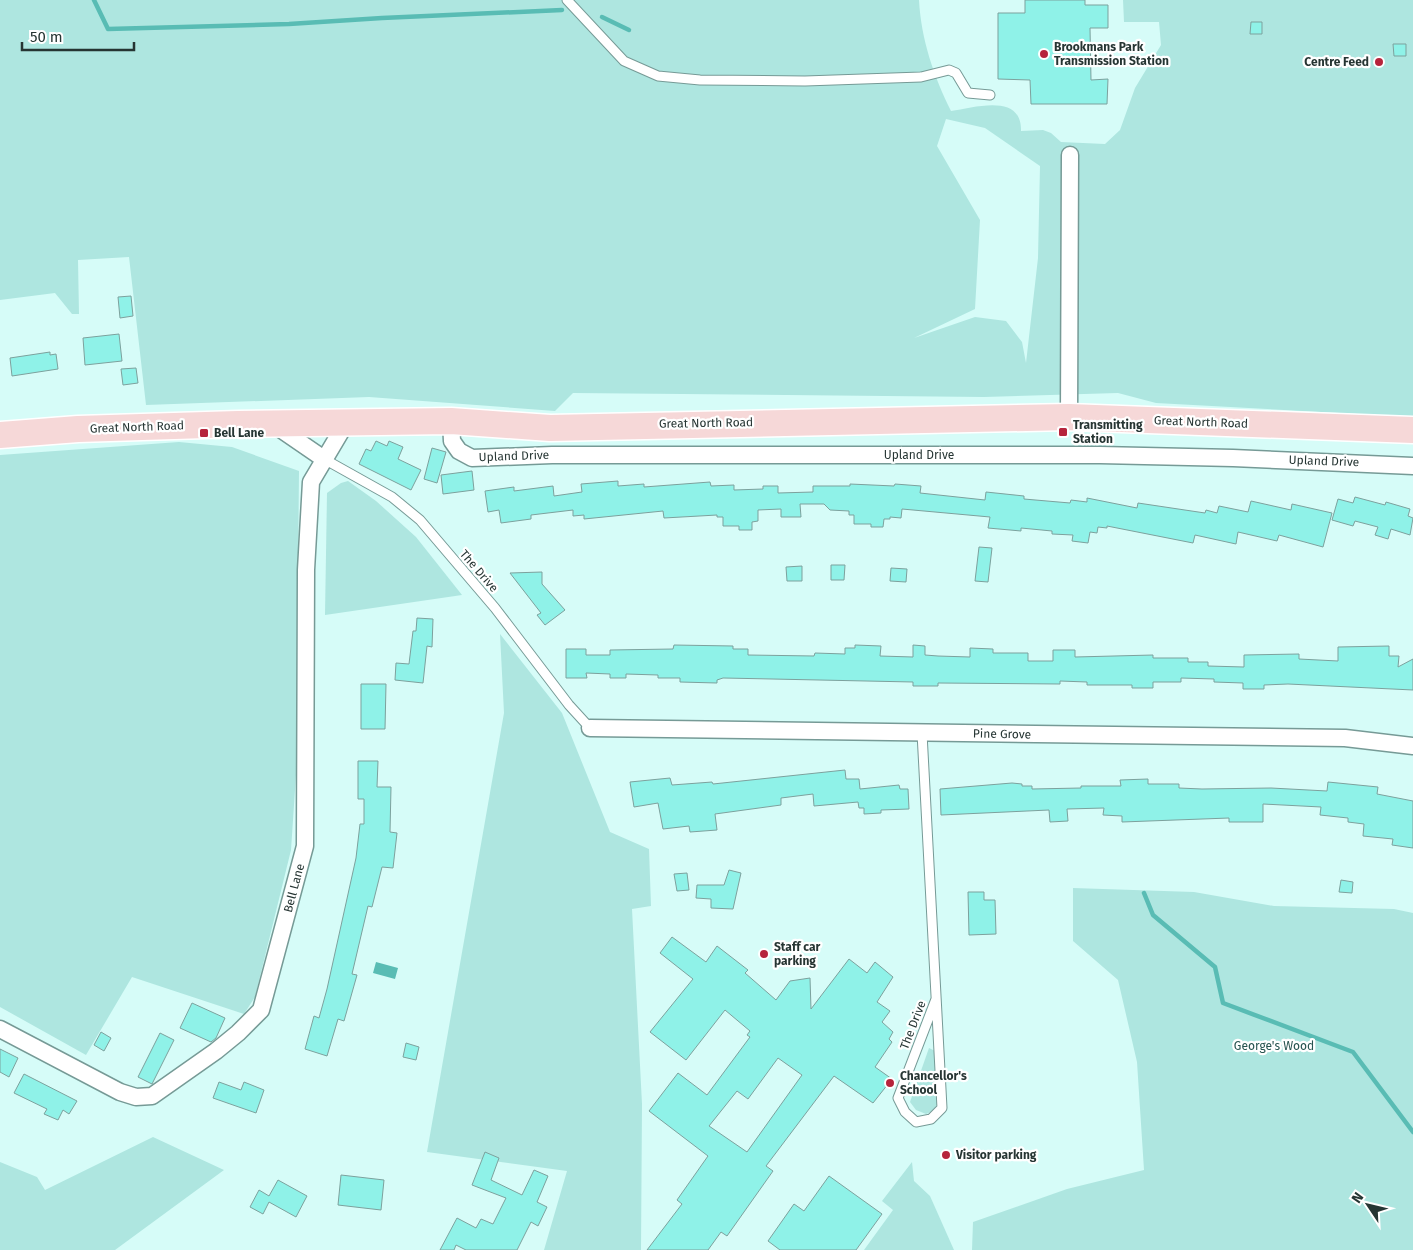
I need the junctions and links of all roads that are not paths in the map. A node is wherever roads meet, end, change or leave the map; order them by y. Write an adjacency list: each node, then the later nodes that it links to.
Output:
1 (568, 0): 2 (lane)
2 (990, 95)
3 (1070, 155): 4 (street)
4 (1069, 417): 5 (main road, Great North Road); 8 (main road, Great North Road)
5 (451, 421): 6 (main road, Great North Road); 11 (street, Upland Drive)
6 (346, 423): 7 (main road, Great North Road); 10 (street, Bell Lane)
7 (273, 424): 9 (main road, Great North Road); 10 (street)
8 (1413, 430)
9 (0, 435)
10 (324, 459): 12 (lane, The Drive); 16 (street, Bell Lane)
11 (1413, 466)
12 (590, 728): 13 (street, Pine Grove)
13 (922, 733): 14 (street, Pine Grove); 15 (lane, The Drive)
14 (1413, 746)
15 (936, 999): 15 (lane, The Drive)
16 (0, 1029)

